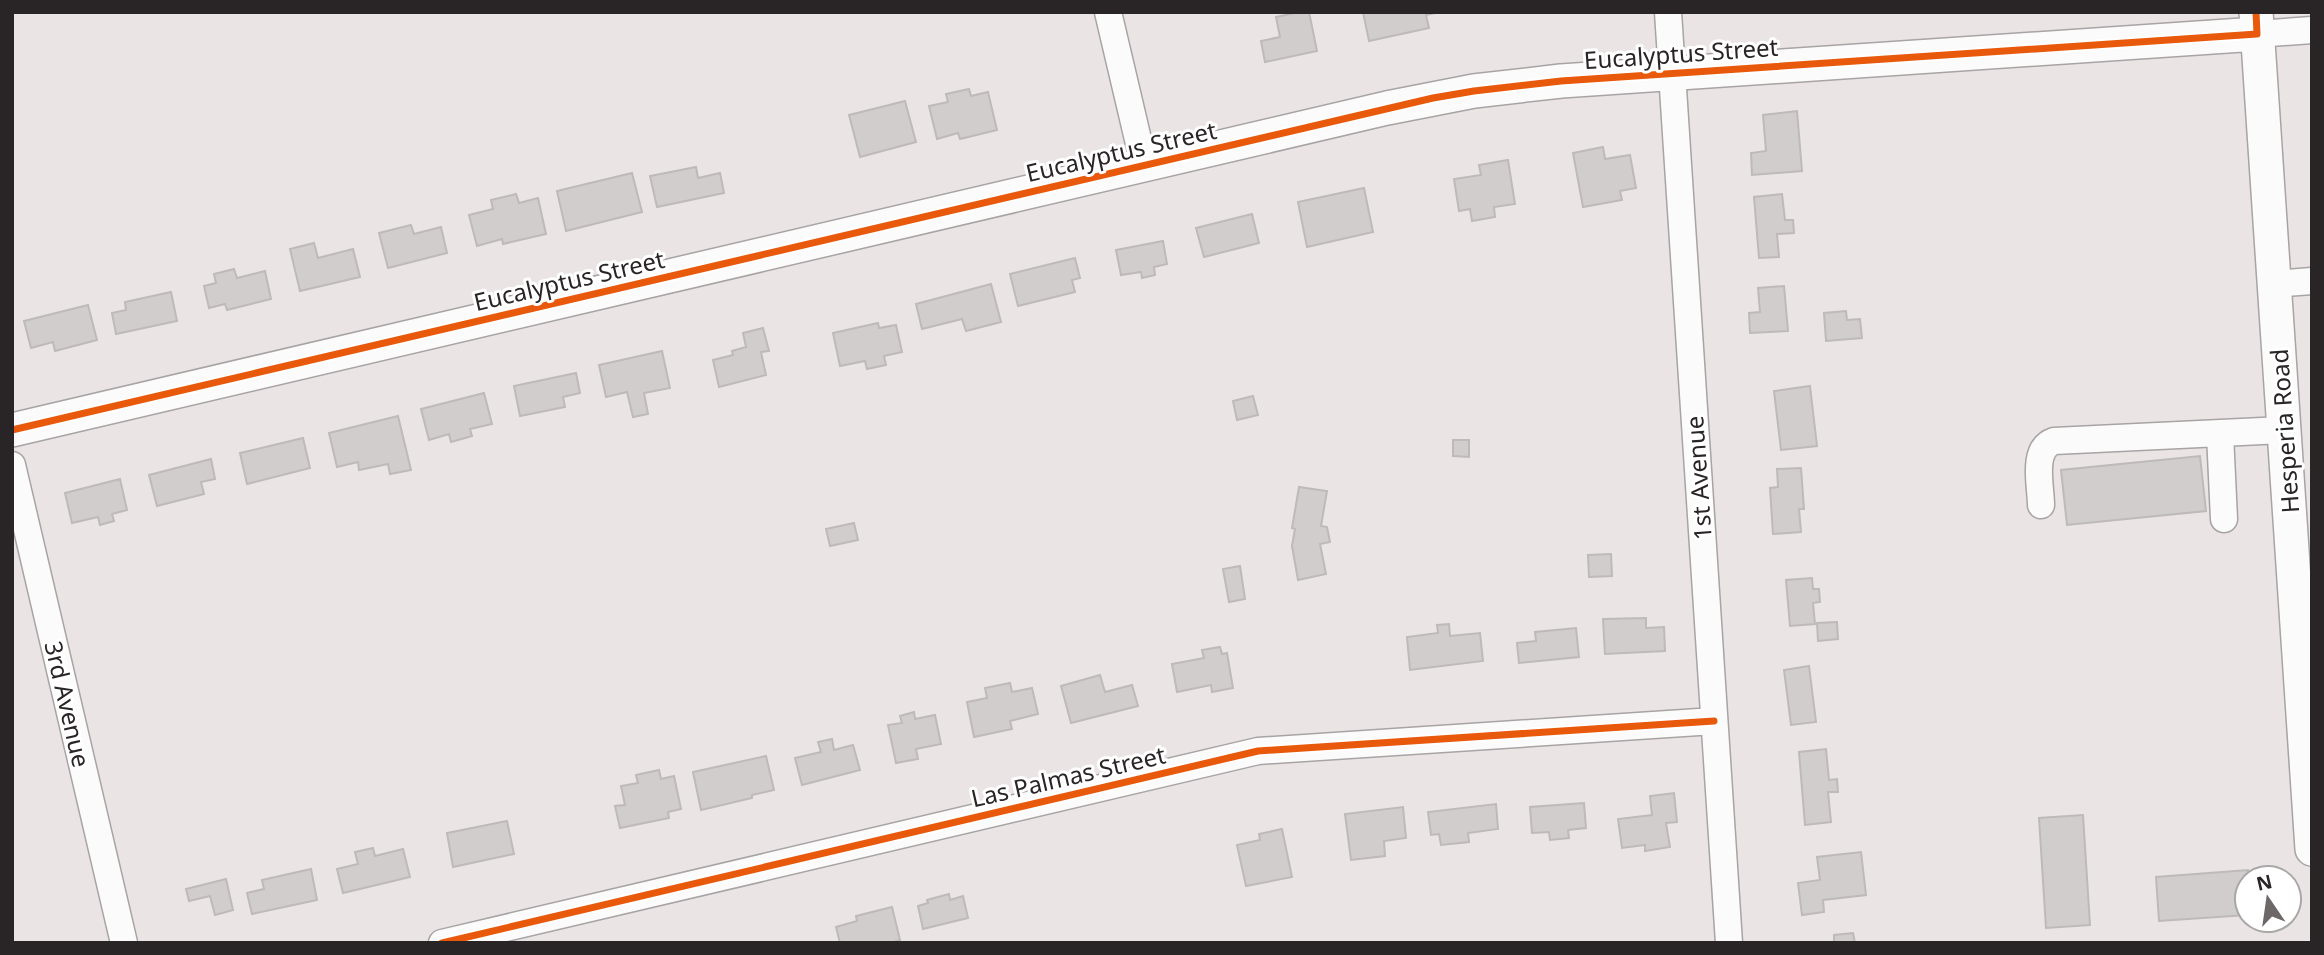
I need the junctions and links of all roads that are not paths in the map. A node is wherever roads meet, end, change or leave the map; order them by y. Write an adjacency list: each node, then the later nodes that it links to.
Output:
1 (1108, 12): 6 (street)
2 (1668, 12): 5 (street, 1st Avenue)
3 (2257, 23): 4 (street, Eucalyptus Street); 5 (main road, Eucalyptus Street); 8 (main road, Hesperia Road)
4 (2312, 30)
5 (1672, 73): 6 (main road, Eucalyptus Street); 16 (street, 1st Avenue)
6 (1144, 165): 9 (main road, Eucalyptus Street)
7 (2312, 281): 8 (street)
8 (2274, 284): 10 (main road, Hesperia Road)
9 (12, 430)
10 (2283, 430): 11 (street); 15 (main road, Hesperia Road)
11 (2220, 434): 13 (street); 14 (street)
12 (12, 465): 18 (street, 3rd Avenue)
13 (2042, 505)
14 (2224, 519)
15 (2304, 619): 17 (main road, Hesperia Road)
16 (1713, 721): 19 (street, Las Palmas Street); 20 (street, 1st Avenue)
17 (2312, 849)
18 (124, 943)
19 (442, 943)
20 (1729, 943)

